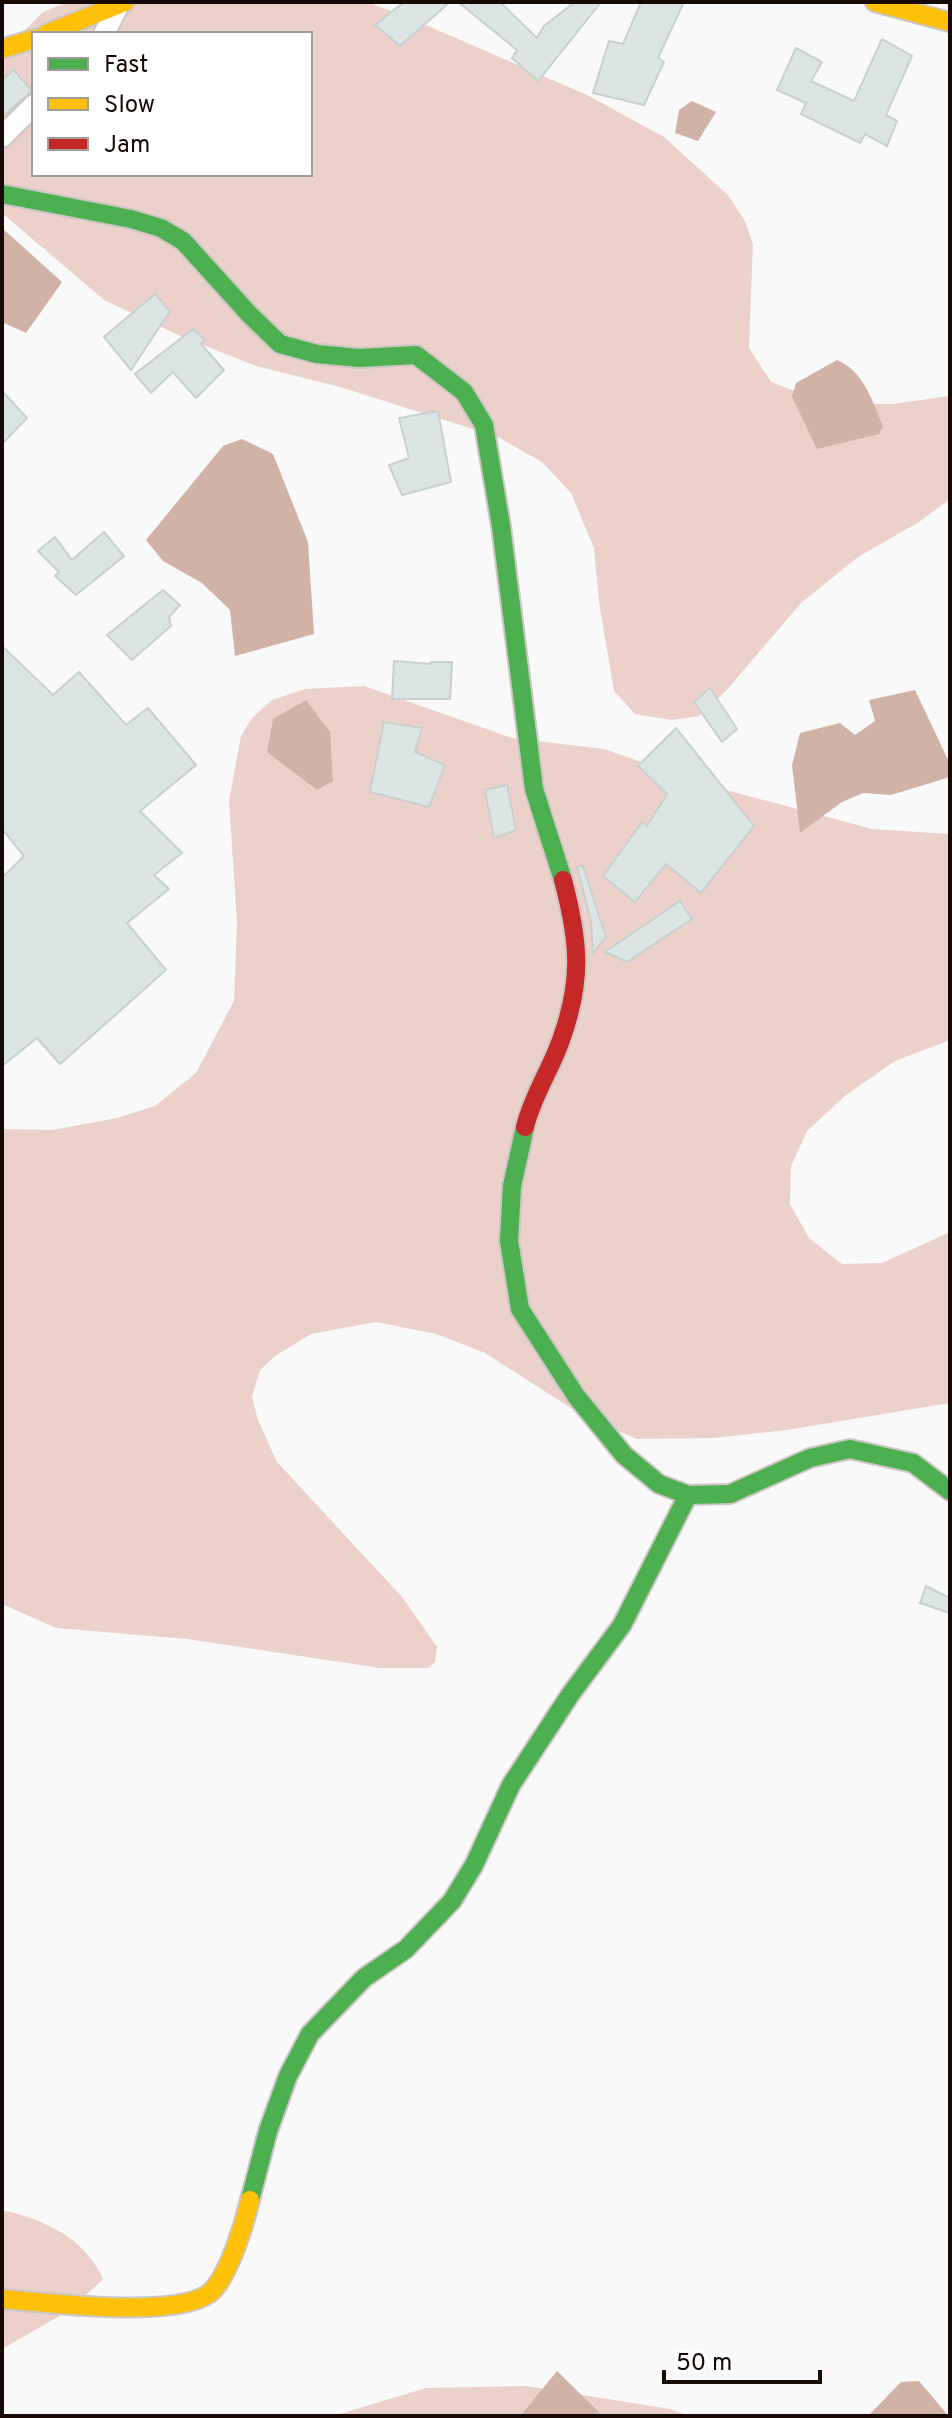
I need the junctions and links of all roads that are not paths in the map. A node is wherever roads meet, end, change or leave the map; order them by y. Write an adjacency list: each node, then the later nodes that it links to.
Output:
1 (875, 2): 3 (street)
2 (121, 4): 4 (street); 5 (street)
3 (950, 22)
4 (51, 32)
5 (105, 32)
6 (32, 40): 7 (street)
7 (2, 49)
8 (32, 107): 9 (street)
9 (2, 137)
10 (2, 194): 12 (street)
11 (950, 1491): 12 (street)
12 (688, 1495): 13 (street)
13 (2, 2299)

